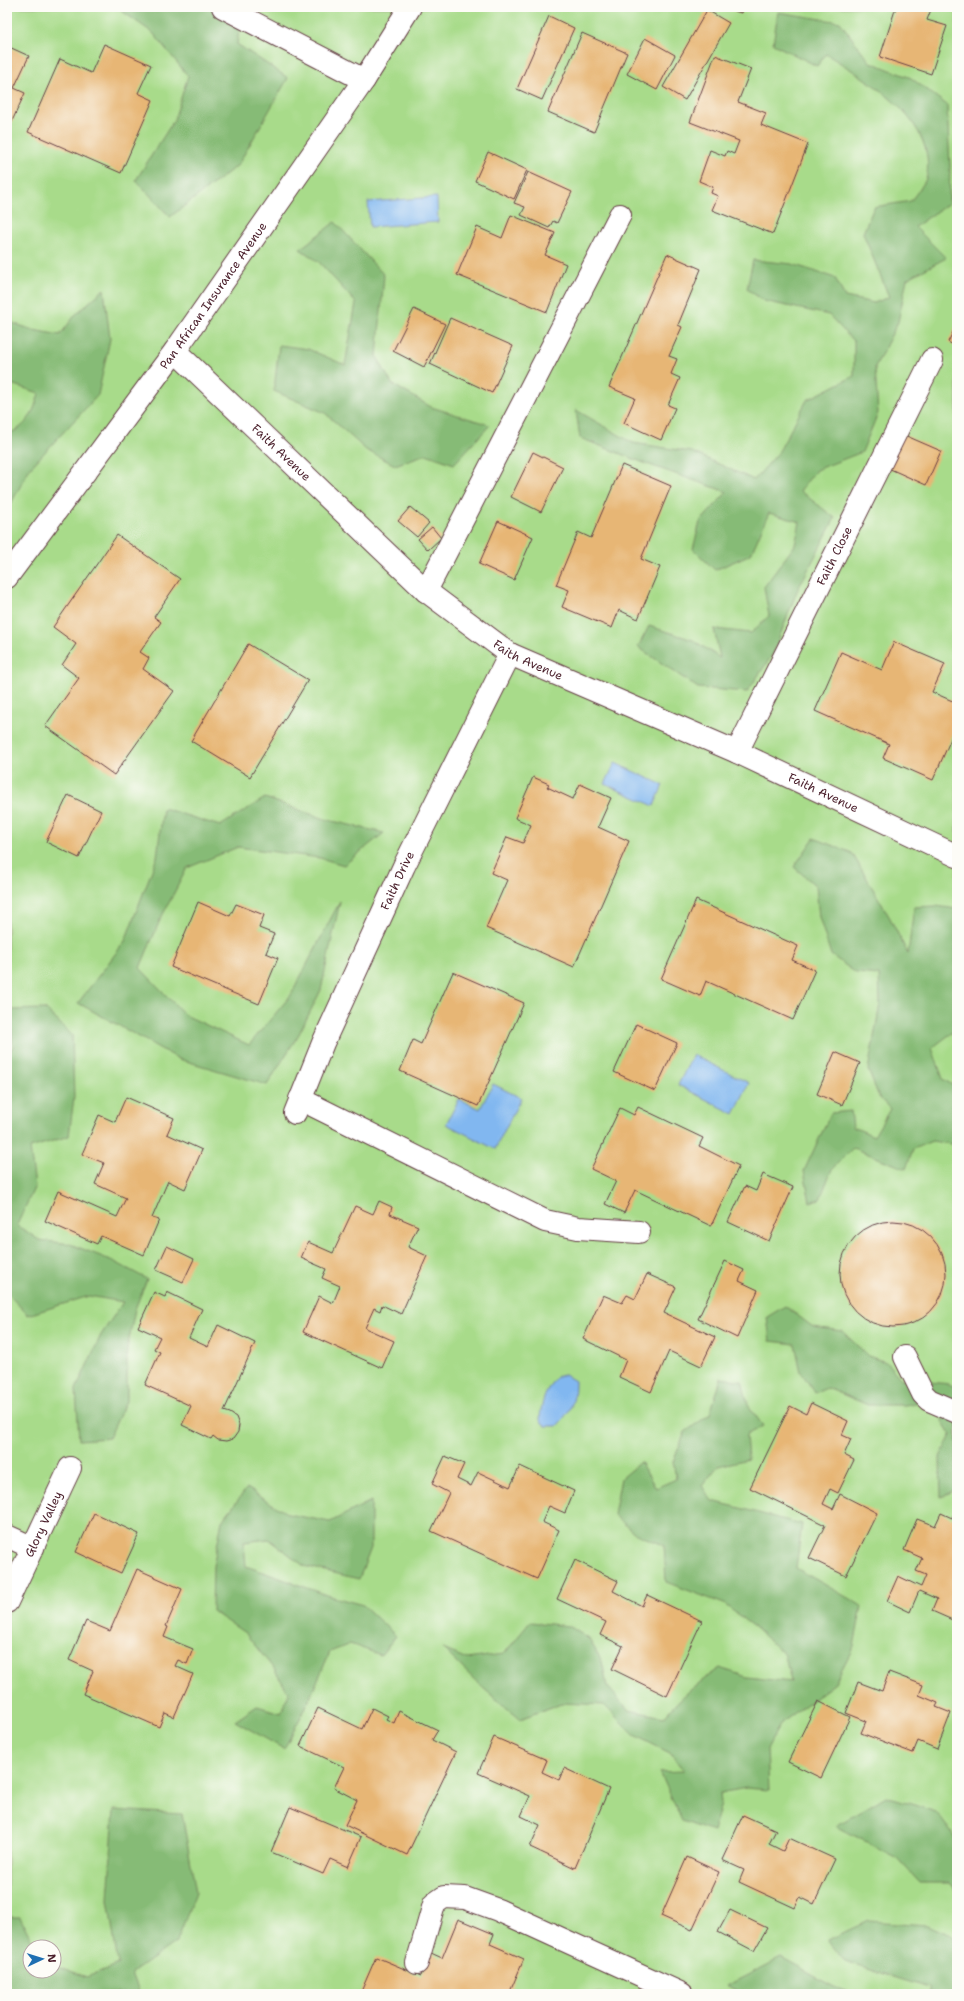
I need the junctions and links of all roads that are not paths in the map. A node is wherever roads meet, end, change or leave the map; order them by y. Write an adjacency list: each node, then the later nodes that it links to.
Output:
1 (223, 7): 3 (street)
2 (410, 7): 3 (street, Pan African Insurance Avenue)
3 (364, 80): 5 (street, Pan African Insurance Avenue)
4 (620, 215): 8 (street)
5 (175, 351): 7 (street, Pan African Insurance Avenue); 8 (street, Faith Avenue)
6 (932, 360): 10 (street, Faith Close)
7 (7, 577)
8 (426, 591): 9 (street, Faith Avenue)
9 (510, 654): 10 (street, Faith Avenue); 12 (street, Faith Drive)
10 (737, 752): 11 (street, Faith Avenue)
11 (957, 856)
12 (639, 1232)
13 (906, 1357): 14 (street)
14 (957, 1412)
15 (70, 1468): 17 (street, Glory Valley)
16 (7, 1536): 17 (street)
17 (33, 1548): 18 (street, Glory Valley)
18 (12, 1580): 19 (street, Glory Valley)
19 (7, 1602)
20 (416, 1963): 21 (street)
21 (682, 1994)

